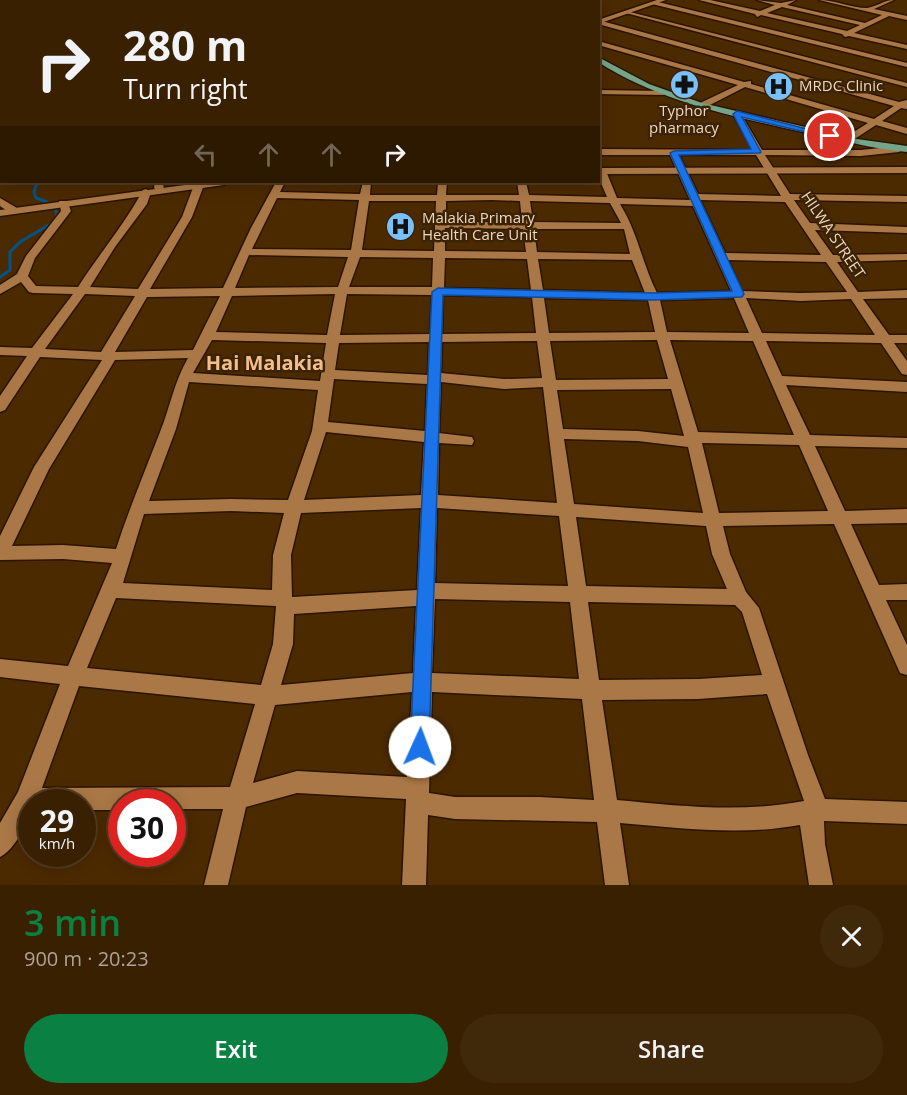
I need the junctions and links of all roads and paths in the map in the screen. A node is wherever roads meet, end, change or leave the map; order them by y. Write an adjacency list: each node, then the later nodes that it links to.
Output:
1 (663, 0): 7 (street)
2 (702, 0): 12 (street)
3 (760, 0): 8 (street)
4 (793, 0): 8 (street)
5 (822, 0): 9 (street)
6 (891, 0): 9 (street)
7 (654, 3): 10 (street); 18 (street)
8 (780, 5): 12 (street); 19 (street)
9 (867, 10): 13 (street)
10 (628, 12): 15 (street); 21 (street)
11 (600, 14): 15 (street)
12 (760, 14): 18 (street); 20 (street)
13 (888, 14): 14 (street); 19 (street)
14 (907, 18)
15 (607, 19): 16 (street)
16 (600, 21)
17 (600, 23): 23 (street)
18 (735, 23): 21 (street); 24 (street)
19 (867, 25): 20 (street)
20 (849, 33): 24 (street); 25 (street)
21 (708, 34): 23 (street); 26 (street)
22 (600, 44): 34 (street)
23 (678, 45): 31 (street)
24 (825, 46): 26 (street); 29 (street)
25 (907, 47)
26 (800, 57): 28 (street); 35 (street)
27 (600, 60): 37 (main road)
28 (791, 62)
29 (907, 65)
30 (782, 66): 31 (street)
31 (773, 70): 32 (street); 38 (street)
32 (764, 75)
33 (754, 80): 34 (street)
34 (745, 84): 39 (street); 41 (street)
35 (907, 85)
36 (600, 93): 37 (street)
37 (663, 93): 39 (main road)
38 (905, 104): 41 (street)
39 (703, 105): 40 (main road)
40 (737, 114): 43 (main road); 46 (street, HILWA STREET)
41 (877, 122): 42 (street); 43 (street)
42 (907, 131)
43 (848, 140): 44 (main road)
44 (903, 149): 46 (street)
45 (600, 152): 47 (street)
46 (757, 152): 47 (street); 50 (street, HILWA STREET)
47 (674, 153): 51 (street)
48 (907, 170): 50 (street)
49 (600, 171): 51 (street); 62 (street)
50 (769, 171): 51 (street); 60 (street, HILWA STREET)
51 (683, 172): 63 (street)
52 (211, 183): 54 (street)
53 (160, 185): 54 (street); 59 (street)
54 (199, 185): 88 (street)
55 (276, 188): 56 (street); 74 (street)
56 (367, 189): 57 (street); 75 (street)
57 (442, 190): 58 (street); 69 (street)
58 (523, 190): 62 (street); 70 (street)
59 (146, 192): 65 (street); 84 (street)
60 (790, 198): 61 (street); 63 (street); 72 (street, HILWA STREET)
61 (903, 199): 66 (street)
62 (613, 200): 63 (street); 71 (street)
63 (696, 200): 78 (street)
64 (0, 201): 67 (street)
65 (63, 203): 67 (street); 82 (street)
66 (907, 207)
67 (13, 210): 68 (street)
68 (0, 213)
69 (440, 225): 70 (street); 76 (street)
70 (528, 226): 71 (street); 77 (street)
71 (628, 226): 79 (street)
72 (805, 226): 73 (street); 81 (street, HILWA STREET)
73 (907, 230)
74 (246, 252): 75 (street); 85 (street)
75 (355, 254): 76 (street); 86 (street)
76 (439, 255): 77 (street); 87 (street)
77 (532, 256): 79 (street); 92 (street)
78 (721, 256): 81 (street); 89 (street)
79 (636, 257): 93 (street)
80 (907, 257): 81 (street)
81 (830, 258): 90 (street, HILWA STREET)
82 (22, 276): 83 (street); 84 (street)
83 (0, 290)
84 (81, 292): 88 (street); 103 (street)
85 (228, 292): 86 (street); 88 (street); 94 (street)
86 (342, 292): 87 (street); 98 (street)
87 (438, 292): 92 (street); 99 (street)
88 (144, 293): 105 (street)
89 (738, 294): 90 (street); 93 (street); 96 (street)
90 (855, 294): 91 (street); 100 (street, HILWA STREET)
91 (907, 294)
92 (537, 295): 93 (street); 97 (street)
93 (653, 297): 95 (street)
94 (208, 336): 98 (street); 104 (street)
95 (662, 336): 96 (street); 97 (street); 112 (street)
96 (758, 337): 100 (street); 110 (street)
97 (543, 338): 99 (street); 111 (street)
98 (333, 339): 99 (street); 109 (street)
99 (436, 339): 108 (street)
100 (886, 339): 101 (street); 106 (street, HILWA STREET)
101 (907, 339)
102 (0, 351): 103 (street)
103 (37, 351): 105 (street); 114 (street)
104 (197, 354): 105 (street); 107 (street)
105 (108, 356): 129 (street)
106 (907, 371)
107 (184, 377): 109 (street); 124 (street)
108 (434, 379): 109 (street); 111 (street); 117 (street)
109 (327, 380): 115 (street)
110 (777, 380): 113 (street); 119 (street)
111 (549, 383): 112 (street); 116 (street)
112 (676, 384): 118 (street)
113 (907, 387)
114 (0, 407)
115 (320, 426): 117 (street); 123 (street)
116 (556, 434): 118 (street); 125 (street)
117 (432, 438): 120 (street); 122 (street)
118 (693, 439): 119 (street); 128 (street)
119 (804, 440): 121 (street); 127 (street)
120 (467, 441)
121 (907, 443)
122 (429, 501): 123 (street); 125 (street); 134 (street)
123 (294, 507): 124 (street); 137 (street)
124 (138, 508): 130 (street)
125 (567, 511): 128 (street); 135 (street)
126 (907, 516): 127 (street)
127 (839, 517): 128 (street); 133 (street)
128 (712, 520): 136 (street)
129 (0, 553): 130 (street)
130 (122, 557): 131 (street)
131 (111, 590): 137 (street); 140 (street)
132 (907, 592): 133 (street)
133 (874, 593): 138 (street)
134 (426, 594): 135 (street); 137 (street); 141 (street)
135 (578, 594): 136 (street); 143 (street)
136 (739, 597): 142 (street)
137 (284, 602): 144 (street)
138 (907, 666)
139 (0, 669): 140 (street)
140 (73, 676): 144 (street); 145 (street)
141 (422, 682): 143 (street); 144 (street); 146 (street)
142 (775, 684): 143 (street); 150 (street)
143 (591, 690): 149 (street)
144 (269, 696): 147 (street)
145 (31, 789)
146 (418, 796): 147 (street); 149 (street); 155 (street)
147 (238, 798): 148 (street); 154 (street)
148 (96, 799)
149 (607, 810): 150 (street); 156 (street)
150 (818, 810): 151 (street); 157 (street)
151 (907, 813)
152 (18, 814): 153 (street)
153 (0, 845)
154 (216, 885)
155 (414, 885)
156 (617, 885)
157 (821, 885)

